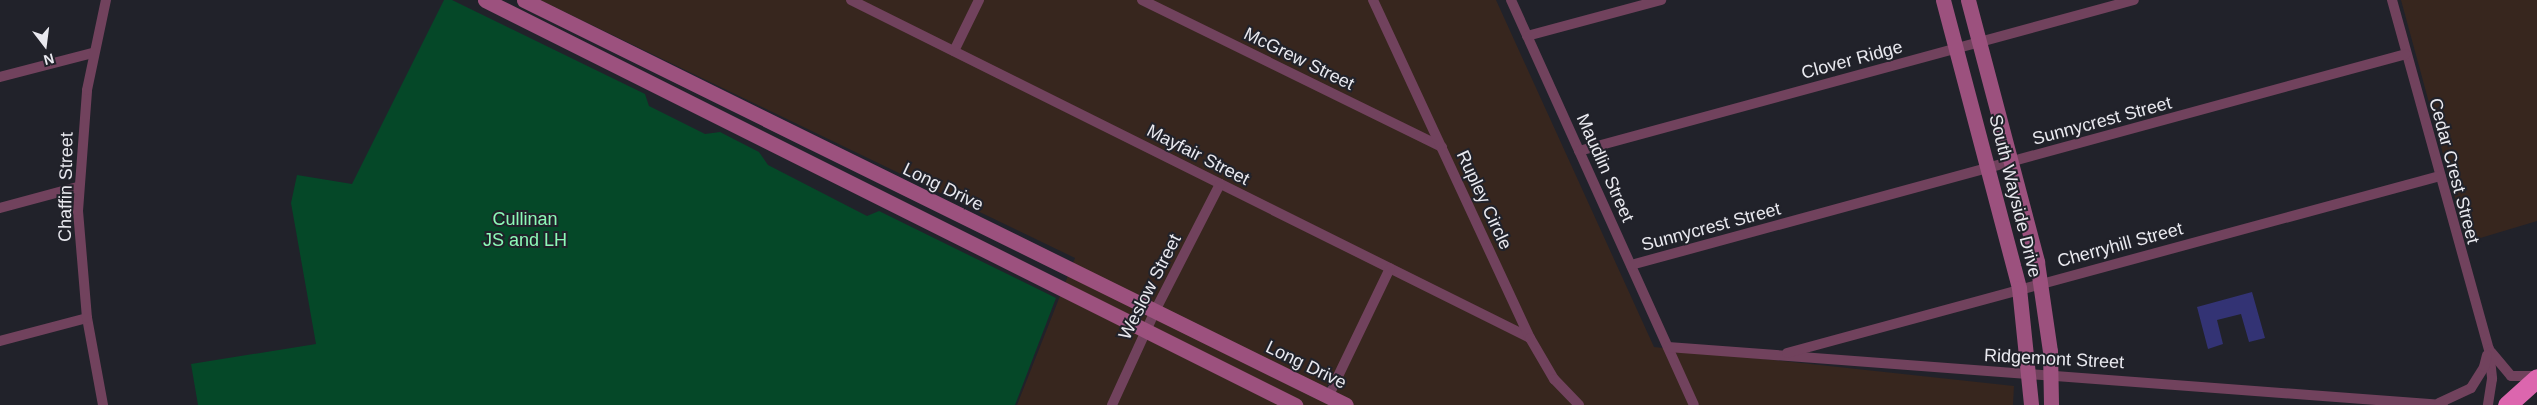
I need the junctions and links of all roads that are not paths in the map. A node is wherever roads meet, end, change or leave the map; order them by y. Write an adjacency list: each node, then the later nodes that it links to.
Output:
1 (106, 0): 20 (street, Chaffin Street)
2 (485, 0): 15 (main road)
3 (524, 0): 14 (main road, Long Drive)
4 (852, 0): 19 (street, Mayfair Street)
5 (979, 0): 19 (street)
6 (1142, 0): 27 (street, McGrew Street)
7 (1372, 0): 27 (street, Rupley Circle)
8 (1511, 0): 16 (street, Maudlin Street)
9 (1661, 0): 16 (street)
10 (1943, 0): 18 (main road, South Wayside Drive)
11 (1968, 0): 17 (main road, South Wayside Drive)
12 (2134, 0): 17 (street, Clover Ridge)
13 (2392, 0): 21 (street, Cedar Crest Street)
14 (555, 16): 15 (main road); 22 (main road, Long Drive)
15 (547, 32): 24 (main road)
16 (1527, 36): 28 (street, Maudlin Street)
17 (1980, 42): 18 (street, Clover Ridge); 29 (main road, South Wayside Drive)
18 (1956, 48): 28 (street, Clover Ridge); 31 (main road, South Wayside Drive)
19 (954, 51): 34 (street, Mayfair Street)
20 (92, 53): 23 (street); 35 (street, Chaffin Street)
21 (2406, 54): 29 (street, Sunnycrest Street); 32 (street, Cedar Crest Street)
22 (650, 63): 24 (main road); 25 (main road, Long Drive)
23 (0, 77)
24 (642, 81): 26 (main road)
25 (758, 117): 26 (main road); 30 (main road, Long Drive)
26 (748, 133): 33 (main road)
27 (1442, 147): 48 (street, Rupley Circle)
28 (1580, 151): 39 (street, Maudlin Street)
29 (2012, 162): 31 (street, Sunnycrest Street); 42 (main road, South Wayside Drive)
30 (856, 166): 33 (main road); 37 (main road, Long Drive)
31 (1990, 168): 39 (street, Sunnycrest Street); 44 (main road, South Wayside Drive)
32 (2440, 176): 42 (street, Cherryhill Street); 51 (street, Cedar Crest Street)
33 (848, 182): 38 (main road)
34 (1220, 184): 41 (street, Mayfair Street); 45 (street, Weslow Street)
35 (78, 187): 36 (street); 46 (street, Chaffin Street)
36 (0, 208)
37 (967, 220): 38 (main road); 40 (main road, Long Drive)
38 (958, 236): 43 (main road)
39 (1631, 265): 50 (street, Maudlin Street)
40 (1066, 268): 43 (main road); 45 (main road, Long Drive)
41 (1390, 268): 48 (street, Mayfair Street); 58 (street)
42 (2040, 283): 44 (street, Cherryhill Street); 54 (main road, South Wayside Drive)
43 (1058, 286): 47 (main road)
44 (2019, 288): 52 (street, Cherryhill Street); 56 (main road, South Wayside Drive)
45 (1155, 311): 47 (street, Weslow Street); 53 (main road, Long Drive)
46 (87, 318): 49 (street); 60 (street, Chaffin Street)
47 (1146, 330): 55 (main road); 61 (street, Weslow Street)
48 (1530, 338): 64 (street, Rupley Circle)
49 (0, 341)
50 (1668, 347): 52 (street, Ridgemont Street); 65 (street, Maudlin Street)
51 (2489, 349): 57 (street, Cedar Crest Street); 59 (street, Ridgemont Street); 68 (street, Cedar Crest Street)
52 (1779, 355): 56 (street, Ridgemont Street)
53 (1248, 358): 55 (main road); 58 (main road, Long Drive)
54 (2050, 375): 56 (street, Ridgemont Street); 59 (street, Ridgemont Street); 67 (main road, South Wayside Drive)
55 (1238, 376): 62 (main road)
56 (2029, 376): 66 (main road, South Wayside Drive)
57 (2537, 377): 69 (highway)
58 (1326, 401): 63 (main road, Long Drive)
59 (2441, 404)
60 (103, 405)
61 (1112, 405)
62 (1296, 405)
63 (1346, 405)
64 (1579, 405)
65 (1694, 405)
66 (2031, 405)
67 (2051, 405)
68 (2488, 405)
69 (2507, 405)

